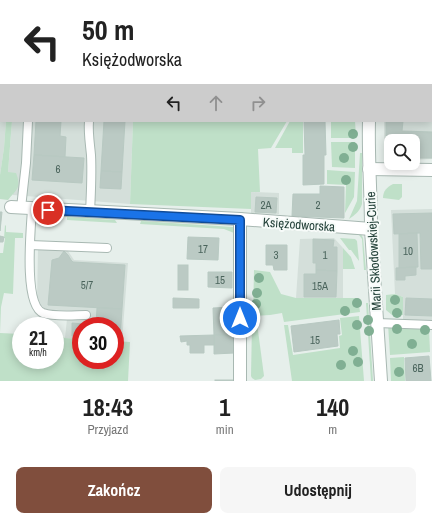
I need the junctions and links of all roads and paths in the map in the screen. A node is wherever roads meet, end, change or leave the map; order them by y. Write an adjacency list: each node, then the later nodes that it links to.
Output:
1 (28, 122): 6 (lane)
2 (89, 122): 7 (lane)
3 (369, 122): 4 (street, Marii Skłodowskiej-Curie)
4 (369, 169): 5 (street); 9 (street, Marii Skłodowskiej-Curie)
5 (432, 170)
6 (22, 208): 7 (street, Księżodworska); 10 (lane)
7 (90, 212): 8 (street, Księżodworska)
8 (240, 220): 9 (street, Księżodworska); 15 (street)
9 (371, 229): 13 (street, Marii Skłodowskiej-Curie)
10 (30, 245): 11 (lane); 12 (lane)
11 (107, 248)
12 (86, 315)
13 (377, 323): 14 (lane); 16 (street, Marii Skłodowskiej-Curie)
14 (432, 325)
15 (240, 381)
16 (381, 381)

